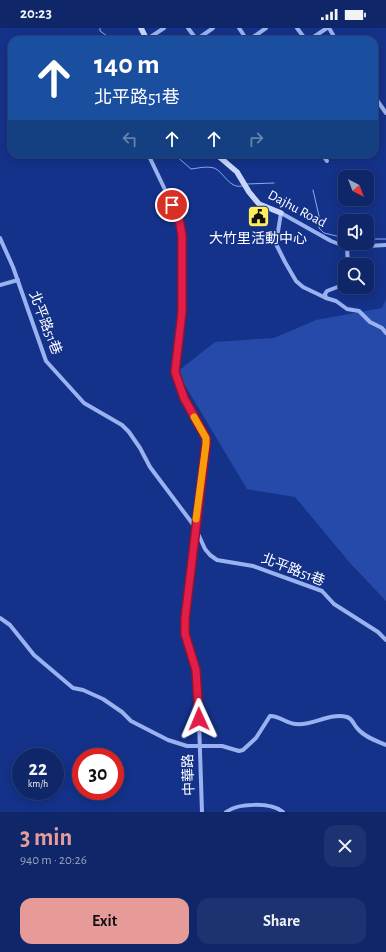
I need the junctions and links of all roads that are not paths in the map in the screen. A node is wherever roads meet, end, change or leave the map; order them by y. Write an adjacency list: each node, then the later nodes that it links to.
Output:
1 (164, 28): 6 (street)
2 (213, 28): 7 (street)
3 (238, 28): 8 (street)
4 (266, 28): 9 (street)
5 (328, 28): 10 (street)
6 (153, 36)
7 (202, 36)
8 (245, 36)
9 (254, 36)
10 (315, 36)
11 (378, 102): 12 (street)
12 (386, 113)
13 (150, 158): 27 (street)
14 (221, 158): 17 (street, Dajhu Road)
15 (325, 158): 16 (street)
16 (327, 161)
17 (281, 213): 19 (street, Dajhu Road); 25 (street)
18 (0, 238): 22 (street, 北平路51巷)
19 (338, 244)
20 (386, 245): 21 (street, Dajhu Road)
21 (374, 246)
22 (18, 280): 23 (street); 27 (street, 北平路51巷)
23 (0, 285)
24 (338, 287): 25 (street)
25 (326, 298): 26 (street)
26 (386, 332)
27 (195, 527): 29 (street, 北平路51巷); 31 (street, 中華路)
28 (0, 618): 31 (street)
29 (386, 640)
30 (386, 745): 31 (street)
31 (199, 747): 32 (street, 中華路)
32 (203, 812)
33 (226, 812): 34 (street)
34 (282, 812)

